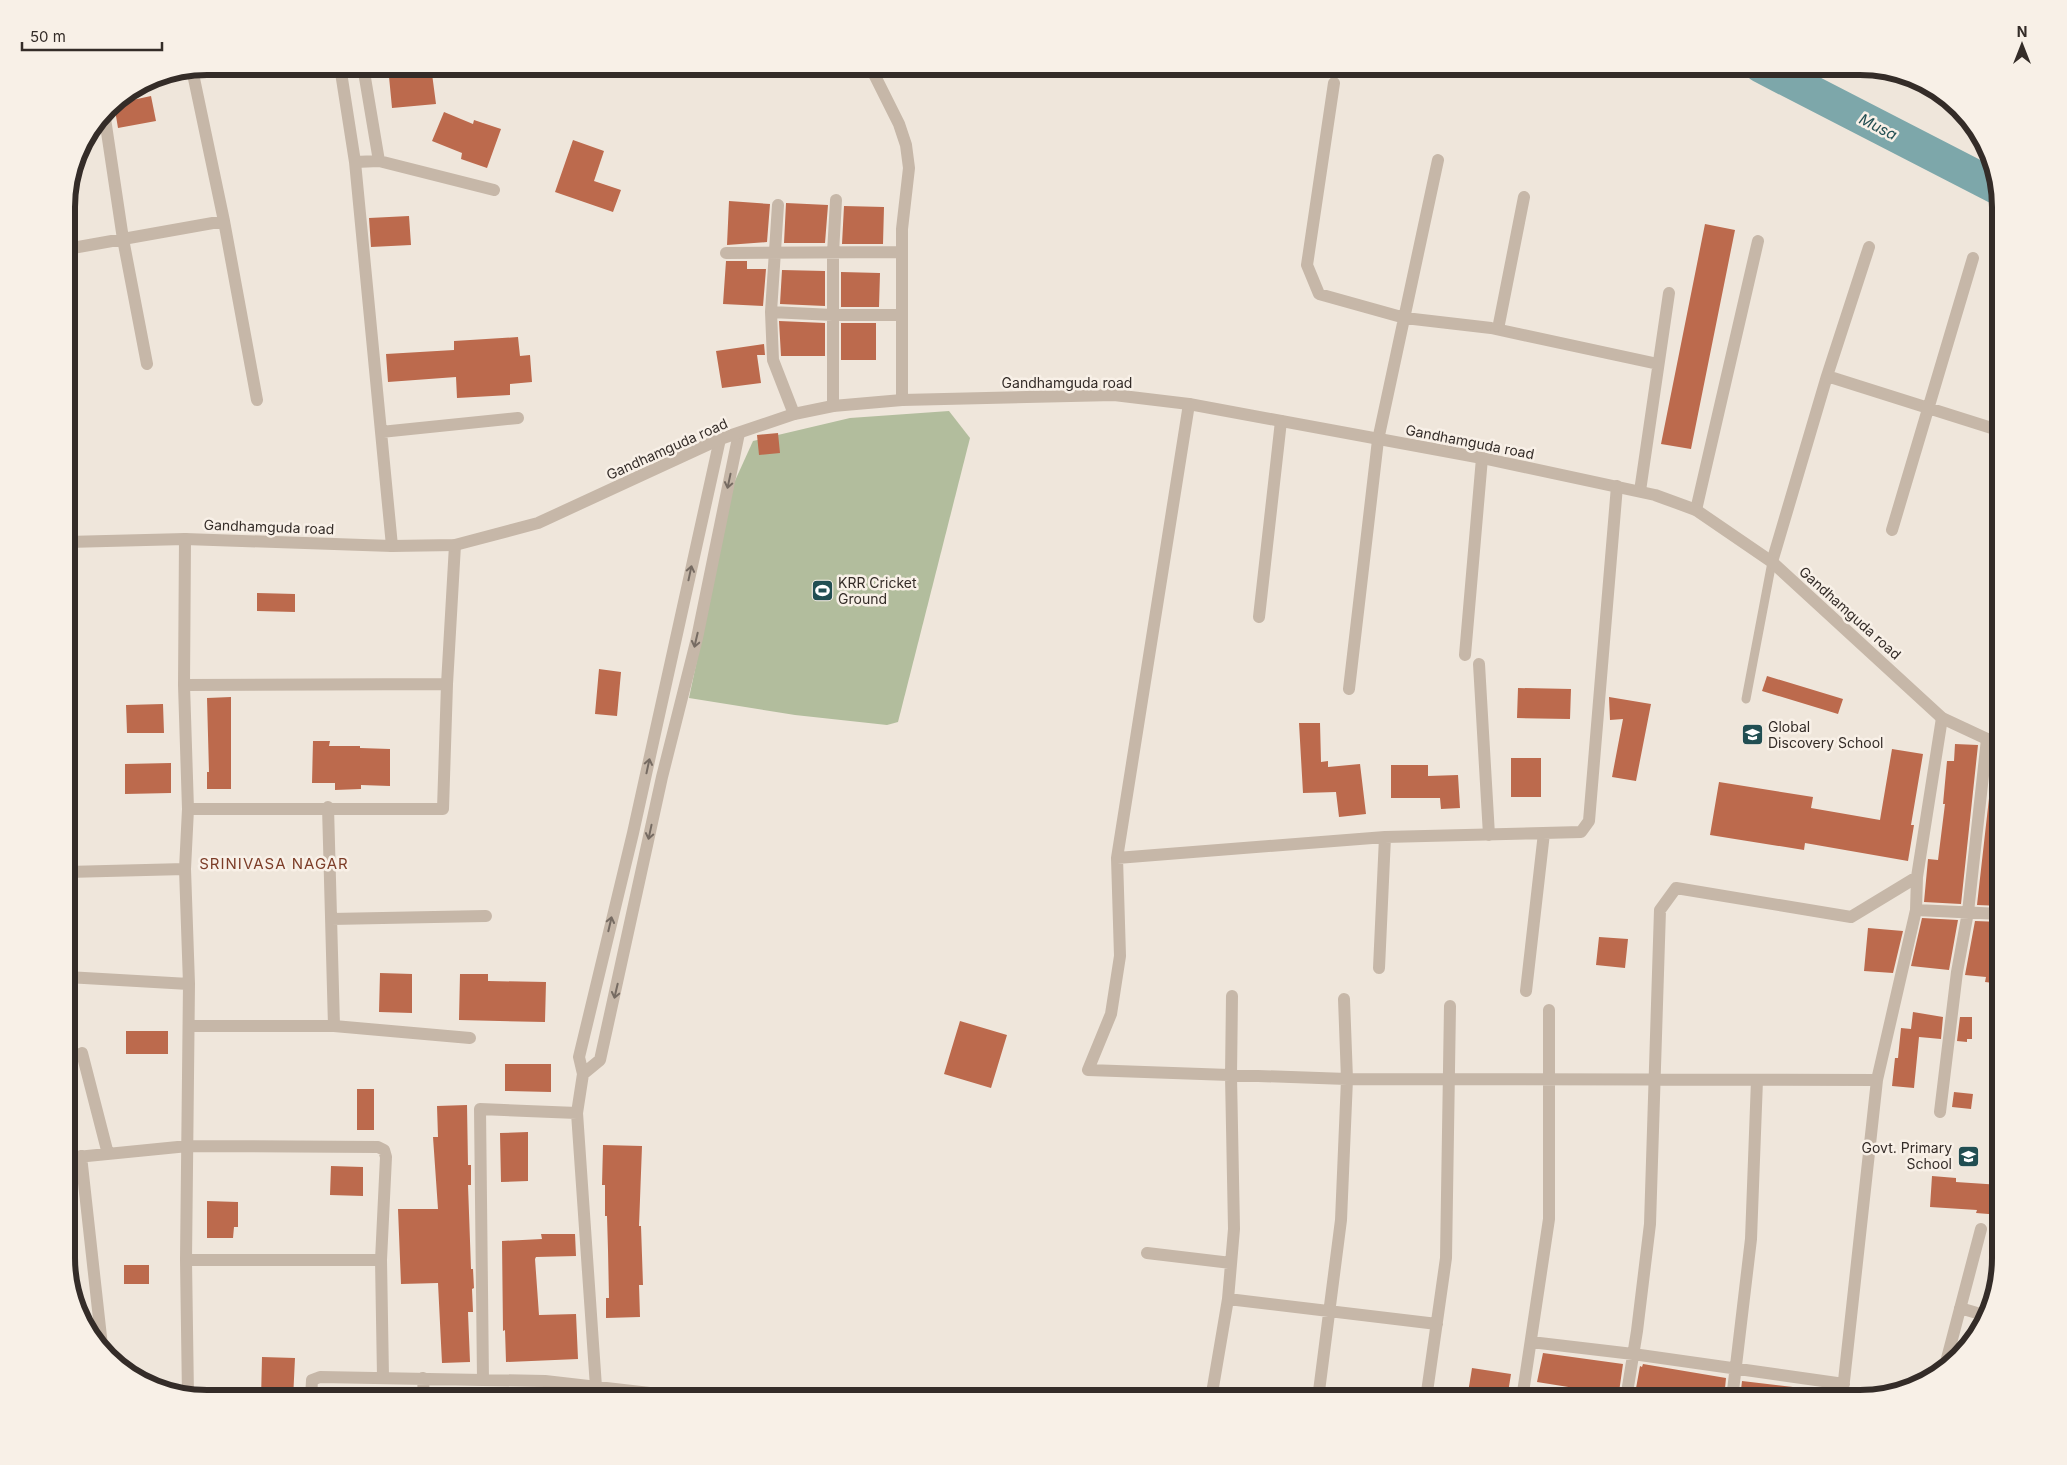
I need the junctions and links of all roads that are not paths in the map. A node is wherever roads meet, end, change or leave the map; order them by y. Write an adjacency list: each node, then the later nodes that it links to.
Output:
1 (341, 75): 9 (street)
2 (365, 75): 8 (street)
3 (874, 75): 19 (street)
4 (193, 76): 14 (street)
5 (1334, 83): 28 (street)
6 (106, 122): 15 (street)
7 (1438, 160): 28 (street)
8 (379, 161): 9 (street); 10 (street)
9 (355, 162): 42 (street)
10 (494, 190)
11 (1524, 197): 29 (street)
12 (836, 200): 22 (street)
13 (778, 205): 21 (street)
14 (224, 221): 15 (street); 33 (street)
15 (123, 239): 17 (street); 30 (street)
16 (1758, 242): 49 (street)
17 (75, 247)
18 (1869, 247): 32 (street)
19 (902, 252): 22 (street); 26 (street)
20 (726, 253): 21 (street)
21 (775, 253): 22 (street); 25 (street)
22 (833, 253): 27 (street)
23 (1973, 258): 37 (street)
24 (1669, 294): 31 (street)
25 (771, 312): 27 (street); 38 (street)
26 (901, 314): 27 (street); 34 (street)
27 (832, 315): 36 (street)
28 (1405, 318): 29 (street); 45 (street)
29 (1498, 329): 31 (street)
30 (147, 364)
31 (1658, 364): 48 (street)
32 (1827, 376): 37 (street); 55 (street)
33 (257, 400)
34 (902, 400): 35 (street, Gandhamguda road); 36 (street, Gandhamguda road)
35 (1189, 404): 40 (street, Gandhamguda road); 75 (street)
36 (833, 406): 38 (street, Gandhamguda road)
37 (1928, 408): 41 (street); 50 (street)
38 (794, 414): 43 (street, Gandhamguda road)
39 (518, 418): 42 (street)
40 (1280, 421): 45 (street, Gandhamguda road); 56 (street)
41 (1992, 428)
42 (381, 432): 54 (street)
43 (739, 433): 44 (street, Gandhamguda road); 65 (street, one-way to 65)
44 (720, 439): 53 (street, Gandhamguda road); 64 (street, one-way to 44)
45 (1378, 440): 46 (street, Gandhamguda road); 61 (street)
46 (1482, 458): 47 (street, Gandhamguda road); 57 (street)
47 (1617, 486): 48 (street, Gandhamguda road); 72 (street)
48 (1640, 491): 49 (street, Gandhamguda road)
49 (1696, 510): 55 (street, Gandhamguda road)
50 (1892, 530)
51 (184, 540): 52 (street, Gandhamguda road); 54 (street, Gandhamguda road); 59 (street)
52 (75, 543)
53 (455, 545): 54 (street, Gandhamguda road); 60 (street)
54 (392, 546)
55 (1772, 562): 62 (lane); 63 (street, Gandhamguda road)
56 (1259, 617)
57 (1465, 655)
58 (1479, 664): 73 (street)
59 (184, 684): 60 (street); 69 (street)
60 (448, 684): 68 (street)
61 (1349, 689)
62 (1746, 699)
63 (1942, 718): 66 (street, Gandhamguda road); 78 (street)
64 (658, 719): 65 (street); 70 (street, one-way to 64)
65 (675, 723): 71 (street)
66 (1987, 739): 67 (street, Gandhamguda road); 82 (street)
67 (1992, 740)
68 (328, 807): 69 (street); 85 (street)
69 (188, 809): 76 (street)
70 (638, 809): 71 (street); 79 (street)
71 (654, 812): 80 (street, one-way to 80)
72 (1544, 833): 73 (street); 89 (street)
73 (1488, 835): 74 (street)
74 (1384, 837): 75 (street); 86 (street)
75 (1118, 858): 99 (street)
76 (186, 869): 77 (street); 88 (street)
77 (75, 872)
78 (1917, 877): 81 (street); 105 (street)
79 (617, 896): 80 (street); 98 (street, one-way to 79)
80 (635, 903): 98 (street, one-way to 98)
81 (1916, 910): 82 (street); 104 (street)
82 (1968, 912): 83 (street); 106 (street)
83 (1992, 913)
84 (486, 916): 85 (street)
85 (331, 919): 95 (street)
86 (1379, 968)
87 (75, 978): 88 (street)
88 (189, 984): 94 (street)
89 (1526, 990)
90 (1232, 996): 99 (street)
91 (1344, 999): 100 (street)
92 (1450, 1006): 101 (street)
93 (1549, 1010): 102 (street)
94 (189, 1026): 95 (street); 108 (street)
95 (334, 1026): 96 (street)
96 (470, 1038)
97 (82, 1053): 109 (street)
98 (583, 1074): 107 (street)
99 (1231, 1076): 100 (street); 116 (street)
100 (1347, 1079): 101 (street); 119 (street)
101 (1449, 1080): 102 (street); 121 (street)
102 (1549, 1080): 105 (street); 123 (street)
103 (1757, 1080): 104 (street); 105 (street); 126 (street)
104 (1876, 1080): 131 (street)
105 (1654, 1081): 124 (street)
106 (1940, 1112)
107 (577, 1113): 129 (street); 132 (street)
108 (188, 1146): 109 (street); 114 (street); 115 (street)
109 (108, 1154): 110 (street)
110 (81, 1156): 111 (street); 122 (street)
111 (75, 1157)
112 (1980, 1229): 118 (street)
113 (1147, 1253): 116 (street)
114 (186, 1260): 115 (street); 133 (street)
115 (381, 1260): 127 (street)
116 (1231, 1263): 117 (street)
117 (1228, 1299): 119 (street); 138 (street)
118 (1960, 1308): 120 (street); 125 (street)
119 (1330, 1310): 121 (street); 139 (street)
120 (1979, 1314)
121 (1436, 1324): 140 (street)
122 (101, 1337)
123 (1531, 1342): 124 (street); 141 (street)
124 (1633, 1354): 126 (street); 142 (street)
125 (1947, 1357)
126 (1737, 1369): 131 (street); 143 (street)
127 (383, 1377): 128 (street); 134 (street)
128 (423, 1378): 129 (street); 135 (street)
129 (483, 1380): 130 (street)
130 (545, 1381): 132 (street); 136 (street)
131 (1844, 1384): 144 (street)
132 (596, 1387): 137 (street)
133 (188, 1389)
134 (311, 1390)
135 (424, 1390)
136 (545, 1390)
137 (622, 1390)
138 (1213, 1390)
139 (1319, 1390)
140 (1427, 1390)
141 (1523, 1390)
142 (1627, 1390)
143 (1734, 1390)
144 (1843, 1390)

